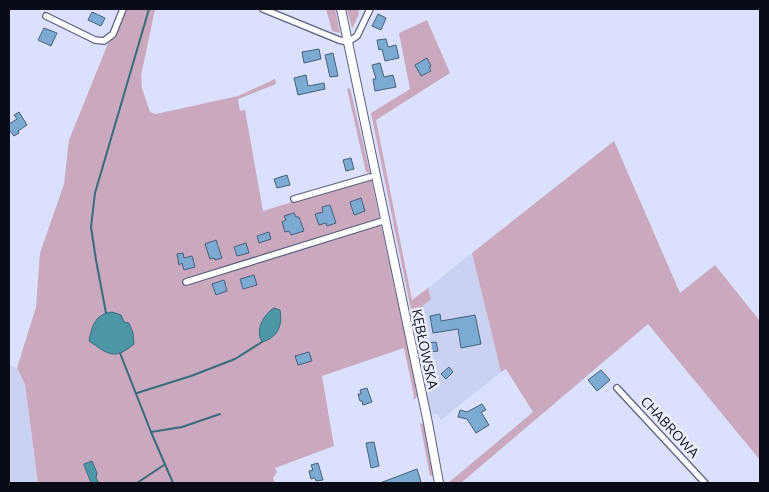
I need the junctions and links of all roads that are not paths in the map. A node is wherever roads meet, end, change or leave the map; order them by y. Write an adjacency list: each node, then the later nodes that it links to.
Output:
1 (123, 9): 5 (street)
2 (263, 9): 6 (street)
3 (341, 9): 6 (street, KĘBŁOWSKA)
4 (370, 9): 6 (street)
5 (46, 16)
6 (348, 42): 9 (street, KĘBŁOWSKA)
7 (370, 177): 8 (street)
8 (294, 199)
9 (386, 220): 10 (street); 12 (street, KĘBŁOWSKA)
10 (186, 282)
11 (617, 388): 13 (street, CHABROWA)
12 (439, 483)
13 (705, 483)

